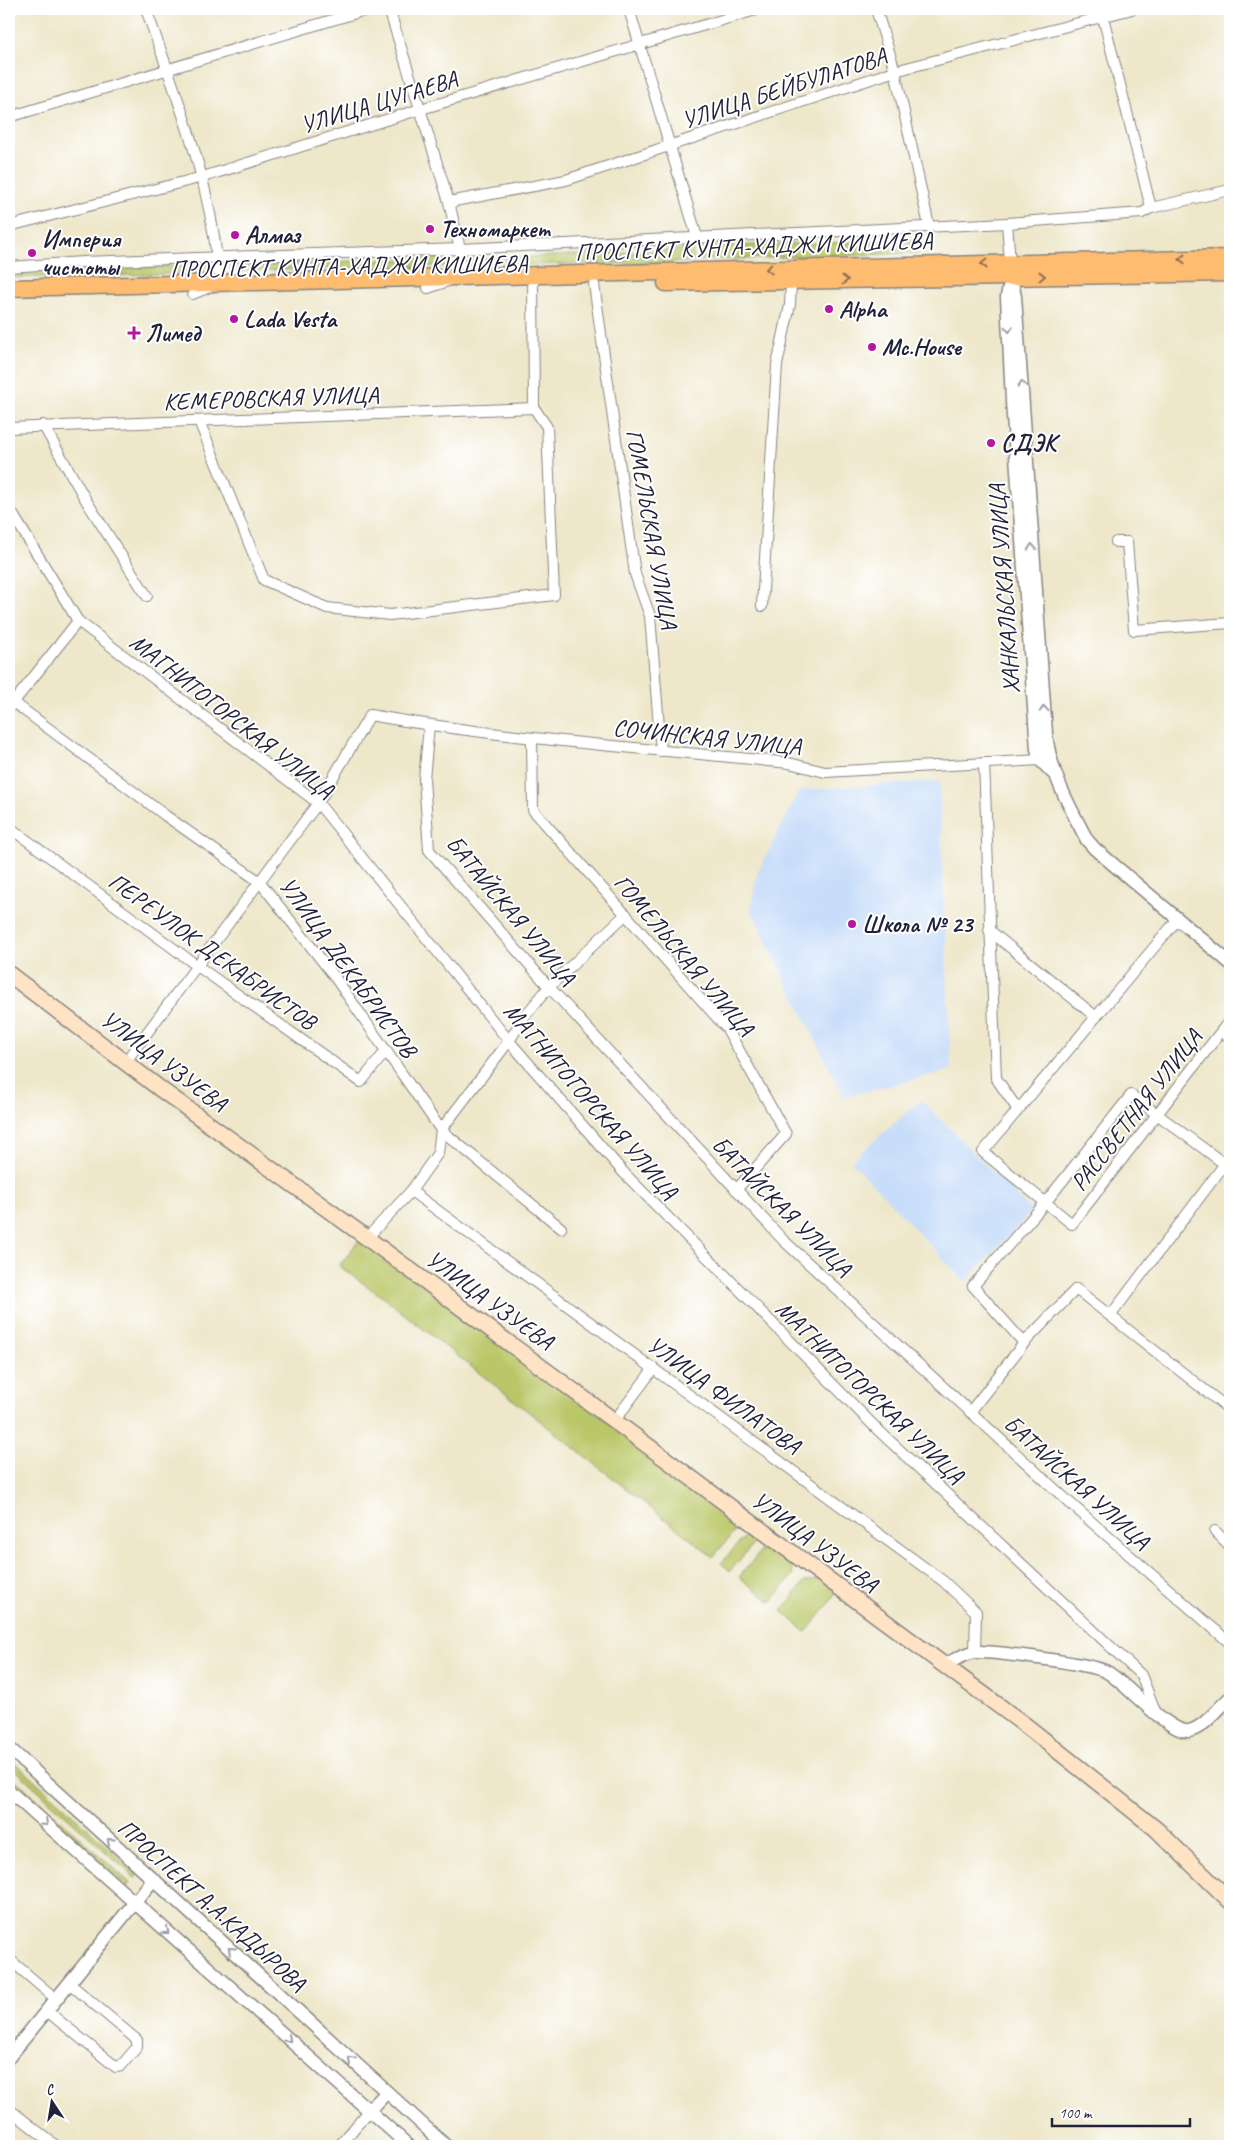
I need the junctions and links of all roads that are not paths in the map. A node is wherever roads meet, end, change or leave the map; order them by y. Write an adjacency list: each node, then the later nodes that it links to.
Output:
1 (146, 9): 10 (street)
2 (369, 9): 10 (street)
3 (390, 9): 12 (street)
4 (628, 9): 9 (street)
5 (759, 9): 9 (street, УЛИЦА ЦУГАЕВА)
6 (876, 9): 11 (street)
7 (1132, 9): 8 (street, УЛИЦА БЕЙБУЛАТОВА)
8 (1102, 13): 11 (street, УЛИЦА БЕЙБУЛАТОВА); 18 (street)
9 (640, 45): 12 (street, УЛИЦА ЦУГАЕВА); 14 (street)
10 (167, 70): 13 (street); 15 (street)
11 (895, 71): 14 (street, УЛИЦА БЕЙБУЛАТОВА); 21 (street)
12 (421, 109): 15 (street, УЛИЦА ЦУГАЕВА); 17 (street)
13 (9, 118)
14 (670, 147): 17 (street, УЛИЦА БЕЙБУЛАТОВА); 22 (street)
15 (203, 177): 20 (street, УЛИЦА ЦУГАЕВА); 24 (street)
16 (1230, 190): 18 (street)
17 (449, 202): 23 (street)
18 (1151, 208): 19 (street)
19 (1007, 223): 21 (street); 28 (street)
20 (9, 226)
21 (929, 226): 22 (street)
22 (697, 237): 23 (street)
23 (460, 249): 24 (street); 30 (street)
24 (217, 256): 26 (street); 33 (street)
25 (1230, 258): 28 (main road, ПРОСПЕКТ КУНТА-ХАДЖИ КИШИЕВА, one-way to 28)
26 (9, 267)
27 (838, 267): 28 (main road, ПРОСПЕКТ КУНТА-ХАДЖИ КИШИЕВА, one-way to 27); 31 (main road, ПРОСПЕКТ КУНТА-ХАДЖИ КИШИЕВА, one-way to 31); 32 (street)
28 (1010, 270): 29 (main road, ПРОСПЕКТ КУНТА-ХАДЖИ КИШИЕВА, one-way to 29); 32 (main road, ПРОСПЕКТ КУНТА-ХАДЖИ КИШИЕВА, one-way to 28); 53 (street, ХАНКАЛЬСКАЯ УЛИЦА, one-way to 53); 55 (street, ХАНКАЛЬСКАЯ УЛИЦА, one-way to 28)
29 (1230, 273)
30 (459, 277): 31 (main road, ПРОСПЕКТ КУНТА-ХАДЖИ КИШИЕВА); 33 (main road, ПРОСПЕКТ КУНТА-ХАДЖИ КИШИЕВА); 36 (street)
31 (533, 281): 34 (main road, ПРОСПЕКТ КУНТА-ХАДЖИ КИШИЕВА); 36 (main road, ПРОСПЕКТ КУНТА-ХАДЖИ КИШИЕВА); 39 (street)
32 (792, 281): 34 (main road, ПРОСПЕКТ КУНТА-ХАДЖИ КИШИЕВА); 46 (street)
33 (219, 283): 35 (main road, ПРОСПЕКТ КУНТА-ХАДЖИ КИШИЕВА); 37 (street)
34 (594, 284): 52 (street, ГОМЕЛЬСКАЯ УЛИЦА)
35 (9, 288)
36 (428, 288): 37 (main road, ПРОСПЕКТ КУНТА-ХАДЖИ КИШИЕВА)
37 (193, 294): 38 (main road, ПРОСПЕКТ КУНТА-ХАДЖИ КИШИЕВА)
38 (9, 298)
39 (534, 408): 40 (street, КЕМЕРОВСКАЯ УЛИЦА); 40 (street)
40 (200, 421): 41 (street, КЕМЕРОВСКАЯ УЛИЦА)
41 (44, 425): 42 (street, КЕМЕРОВСКАЯ УЛИЦА); 45 (street)
42 (9, 428)
43 (9, 508): 47 (street, МАГНИТОГОРСКАЯ УЛИЦА)
44 (1116, 542): 48 (street)
45 (147, 596)
46 (762, 606)
47 (78, 621): 49 (street); 56 (street, МАГНИТОГОРСКАЯ УЛИЦА)
48 (1230, 623)
49 (10, 703): 58 (street, УЛИЦА ДЕКАБРИСТОВ)
50 (429, 726): 51 (street, СОЧИНСКАЯ УЛИЦА); 56 (street, СОЧИНСКАЯ УЛИЦА); 65 (street, БАТАЙСКАЯ УЛИЦА)
51 (532, 739): 52 (street, СОЧИНСКАЯ УЛИЦА); 59 (street, ГОМЕЛЬСКАЯ УЛИЦА)
52 (661, 751): 54 (street, СОЧИНСКАЯ УЛИЦА)
53 (1040, 760): 54 (street, СОЧИНСКАЯ УЛИЦА); 55 (street, ХАНКАЛЬСКАЯ УЛИЦА)
54 (984, 763): 61 (street)
55 (1054, 774): 60 (street, ХАНКАЛЬСКАЯ УЛИЦА)
56 (318, 803): 58 (street); 70 (street, МАГНИТОГОРСКАЯ УЛИЦА)
57 (9, 828): 63 (street, ПЕРЕУЛОК ДЕКАБРИСТОВ)
58 (260, 882): 63 (street); 71 (street, УЛИЦА ДЕКАБРИСТОВ)
59 (626, 914): 65 (street); 77 (street, ГОМЕЛЬСКАЯ УЛИЦА)
60 (1177, 920): 62 (street, ХАНКАЛЬСКАЯ УЛИЦА); 66 (street)
61 (989, 930): 66 (street); 73 (street)
62 (1230, 964)
63 (196, 965): 71 (street, ПЕРЕУЛОК ДЕКАБРИСТОВ); 72 (street)
64 (9, 974): 72 (main road, УЛИЦА УЗУЕВА)
65 (549, 987): 70 (street); 77 (street, БАТАЙСКАЯ УЛИЦА)
66 (1096, 1017): 73 (street)
67 (1230, 1020): 68 (street, РАССВЕТНАЯ УЛИЦА)
68 (1222, 1031): 69 (street); 74 (street, РАССВЕТНАЯ УЛИЦА)
69 (1230, 1038)
70 (509, 1041): 75 (street); 94 (street, МАГНИТОГОРСКАЯ УЛИЦА)
71 (386, 1051): 75 (street, УЛИЦА ДЕКАБРИСТОВ)
72 (126, 1061): 81 (main road, УЛИЦА УЗУЕВА)
73 (1018, 1110): 79 (street)
74 (1158, 1114): 76 (street); 79 (street, РАССВЕТНАЯ УЛИЦА); 79 (street, РАССВЕТНАЯ УЛИЦА)
75 (441, 1130): 78 (street); 80 (street, УЛИЦА ДЕКАБРИСТОВ)
76 (1228, 1163): 82 (street)
77 (736, 1190): 86 (street, БАТАЙСКАЯ УЛИЦА)
78 (411, 1191): 81 (street); 84 (street, УЛИЦА ФИЛАТОВА)
79 (1045, 1203): 83 (street, РАССВЕТНАЯ УЛИЦА)
80 (561, 1228)
81 (367, 1238): 87 (main road, УЛИЦА УЗУЕВА)
82 (1111, 1315): 83 (street); 85 (street)
83 (1024, 1343): 86 (street)
84 (654, 1368): 87 (street); 91 (street, УЛИЦА ФИЛАТОВА)
85 (1230, 1410)
86 (970, 1412): 90 (street, БАТАЙСКАЯ УЛИЦА)
87 (615, 1420): 92 (main road, УЛИЦА УЗУЕВА)
88 (1215, 1531): 89 (street)
89 (1230, 1546)
90 (1230, 1643)
91 (974, 1652): 92 (street); 94 (street)
92 (944, 1665): 98 (main road, УЛИЦА УЗУЕВА)
93 (1230, 1698): 94 (street)
94 (1156, 1713)
95 (9, 1748): 97 (street, ПРОСПЕКТ А.А.КАДЫРОВА, one-way to 95)
96 (9, 1790): 99 (street, ПРОСПЕКТ А.А.КАДЫРОВА, one-way to 99)
97 (152, 1880): 99 (street); 105 (street, ПРОСПЕКТ А.А.КАДЫРОВА, one-way to 97)
98 (1230, 1901)
99 (134, 1903): 101 (street); 107 (street, ПРОСПЕКТ А.А.КАДЫРОВА, one-way to 107)
100 (9, 1959): 102 (street)
101 (69, 1983): 102 (street); 103 (street)
102 (56, 1999): 103 (street)
103 (46, 2011): 104 (street)
104 (9, 2057)
105 (387, 2092): 107 (street); 111 (street, ПРОСПЕКТ А.А.КАДЫРОВА)
106 (9, 2109): 108 (street)
107 (369, 2111): 109 (street); 110 (street, ПРОСПЕКТ А.А.КАДЫРОВА)
108 (56, 2146)
109 (339, 2146)
110 (409, 2146)
111 (446, 2146)

